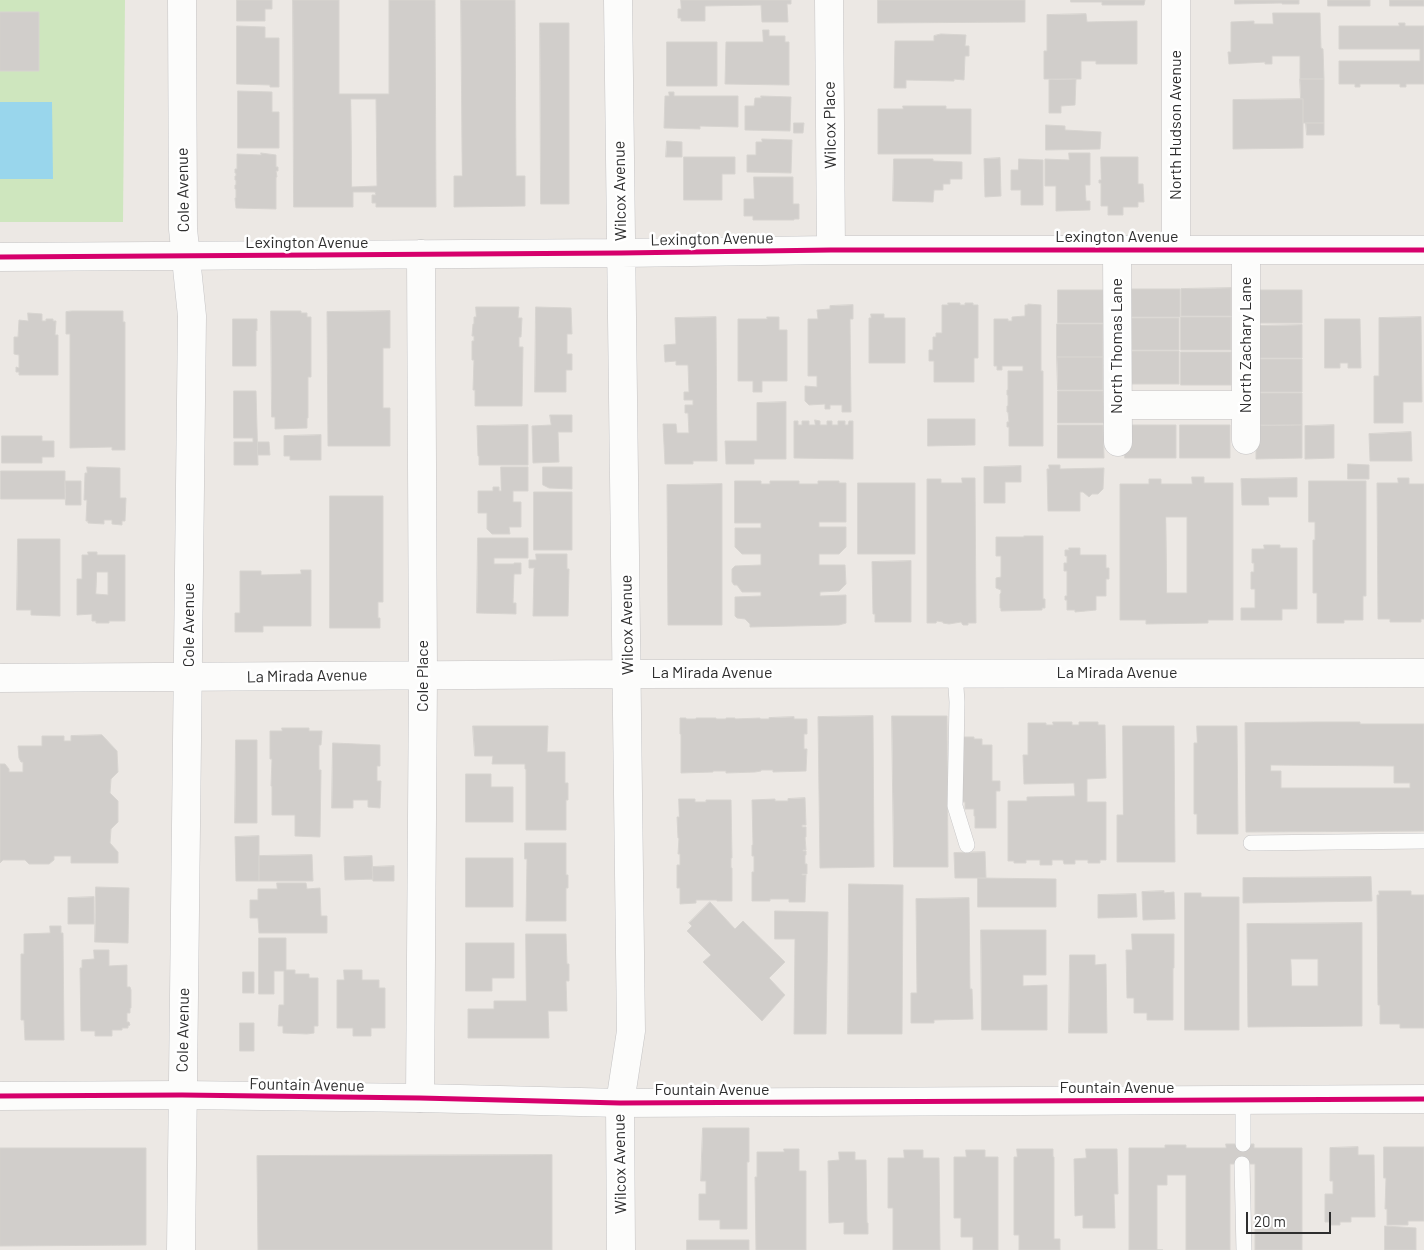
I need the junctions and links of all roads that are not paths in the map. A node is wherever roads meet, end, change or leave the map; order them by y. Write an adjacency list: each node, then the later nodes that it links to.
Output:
1 (182, 0): 12 (street, Cole Avenue)
2 (618, 0): 10 (street, Wilcox Avenue)
3 (829, 0): 5 (street, Wilcox Place)
4 (1176, 0): 7 (street, North Hudson Avenue)
5 (831, 250): 6 (street, Lexington Avenue); 10 (street, Lexington Avenue)
6 (1117, 250): 7 (street, Lexington Avenue); 14 (street, North Thomas Lane)
7 (1176, 250): 8 (street, Lexington Avenue)
8 (1246, 250): 9 (street, Lexington Avenue); 15 (street, North Zachary Lane)
9 (1424, 250)
10 (621, 253): 11 (street, Lexington Avenue); 20 (street, Wilcox Avenue)
11 (421, 254): 12 (street, Lexington Avenue); 21 (street, Cole Place)
12 (185, 256): 13 (street, Lexington Avenue); 22 (street, Cole Avenue)
13 (0, 257)
14 (1118, 405): 15 (street); 17 (street, North Thomas Lane)
15 (1246, 405): 16 (street, North Zachary Lane)
16 (1246, 440)
17 (1118, 442)
18 (956, 673): 19 (street, La Mirada Avenue); 20 (street, La Mirada Avenue); 26 (lane)
19 (1424, 673)
20 (627, 674): 21 (street, La Mirada Avenue); 32 (street, Wilcox Avenue)
21 (423, 676): 22 (street, La Mirada Avenue); 29 (street, Cole Place)
22 (189, 677): 23 (street, La Mirada Avenue); 27 (street, Cole Avenue)
23 (0, 678)
24 (1424, 841): 25 (lane)
25 (1251, 843)
26 (967, 844)
27 (182, 1095): 28 (street, Fountain Avenue); 29 (street, Fountain Avenue); 35 (street, Cole Avenue)
28 (0, 1096)
29 (420, 1098): 32 (street, Fountain Avenue)
30 (1424, 1099): 31 (street, Fountain Avenue)
31 (1244, 1100): 32 (street, Fountain Avenue); 33 (lane)
32 (620, 1103): 36 (street, Wilcox Avenue)
33 (1243, 1144)
34 (1242, 1164): 37 (lane)
35 (182, 1250)
36 (621, 1250)
37 (1244, 1250)

